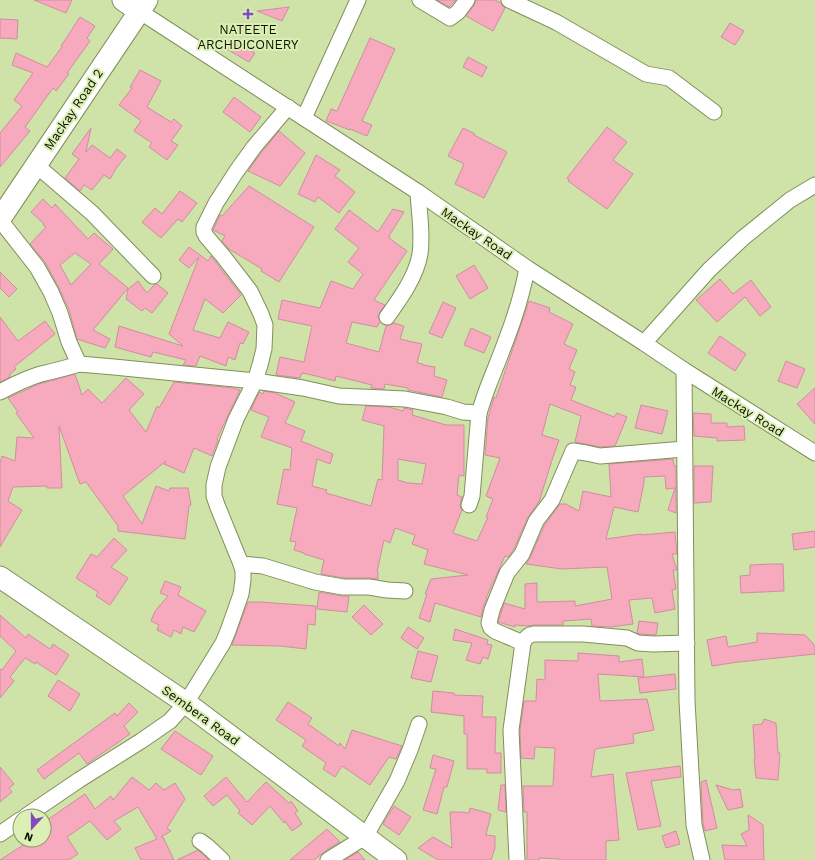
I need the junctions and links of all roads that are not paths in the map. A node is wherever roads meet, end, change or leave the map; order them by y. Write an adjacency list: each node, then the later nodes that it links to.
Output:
1 (358, 0): 8 (street)
2 (420, 0): 3 (street)
3 (467, 0)
4 (508, 0): 7 (street)
5 (136, 4): 6 (street, Mackay Road); 9 (street, Mackay Road 2)
6 (288, 107): 8 (street, Mackay Road); 19 (street)
7 (714, 112)
8 (304, 118): 11 (street, Mackay Road)
9 (36, 166): 12 (street, Mackay Road 2); 14 (street)
10 (815, 185): 16 (street)
11 (418, 192): 13 (street, Mackay Road); 15 (street)
12 (0, 219): 17 (street)
13 (527, 268): 16 (street, Mackay Road); 21 (street)
14 (153, 276)
15 (386, 317)
16 (644, 343): 18 (street, Mackay Road)
17 (78, 364): 19 (street); 20 (street)
18 (684, 370): 22 (street); 23 (street, Mackay Road)
19 (254, 381): 21 (street); 25 (street)
20 (0, 392)
21 (479, 413): 24 (street)
22 (684, 449): 28 (street); 29 (street)
23 (815, 453)
24 (469, 505)
25 (241, 564): 27 (street); 30 (street)
26 (0, 577): 30 (street, Sembera Road)
27 (405, 591)
28 (523, 643): 29 (street); 40 (street)
29 (687, 643): 41 (street)
30 (186, 703): 32 (street); 35 (street, Sembera Road)
31 (419, 724): 35 (street)
32 (38, 808)
33 (12, 826): 34 (street)
34 (0, 834)
35 (365, 837): 38 (street); 39 (street, Sembera Road)
36 (200, 842): 37 (street)
37 (222, 860)
38 (328, 860)
39 (396, 860)
40 (517, 860)
41 (702, 860)

